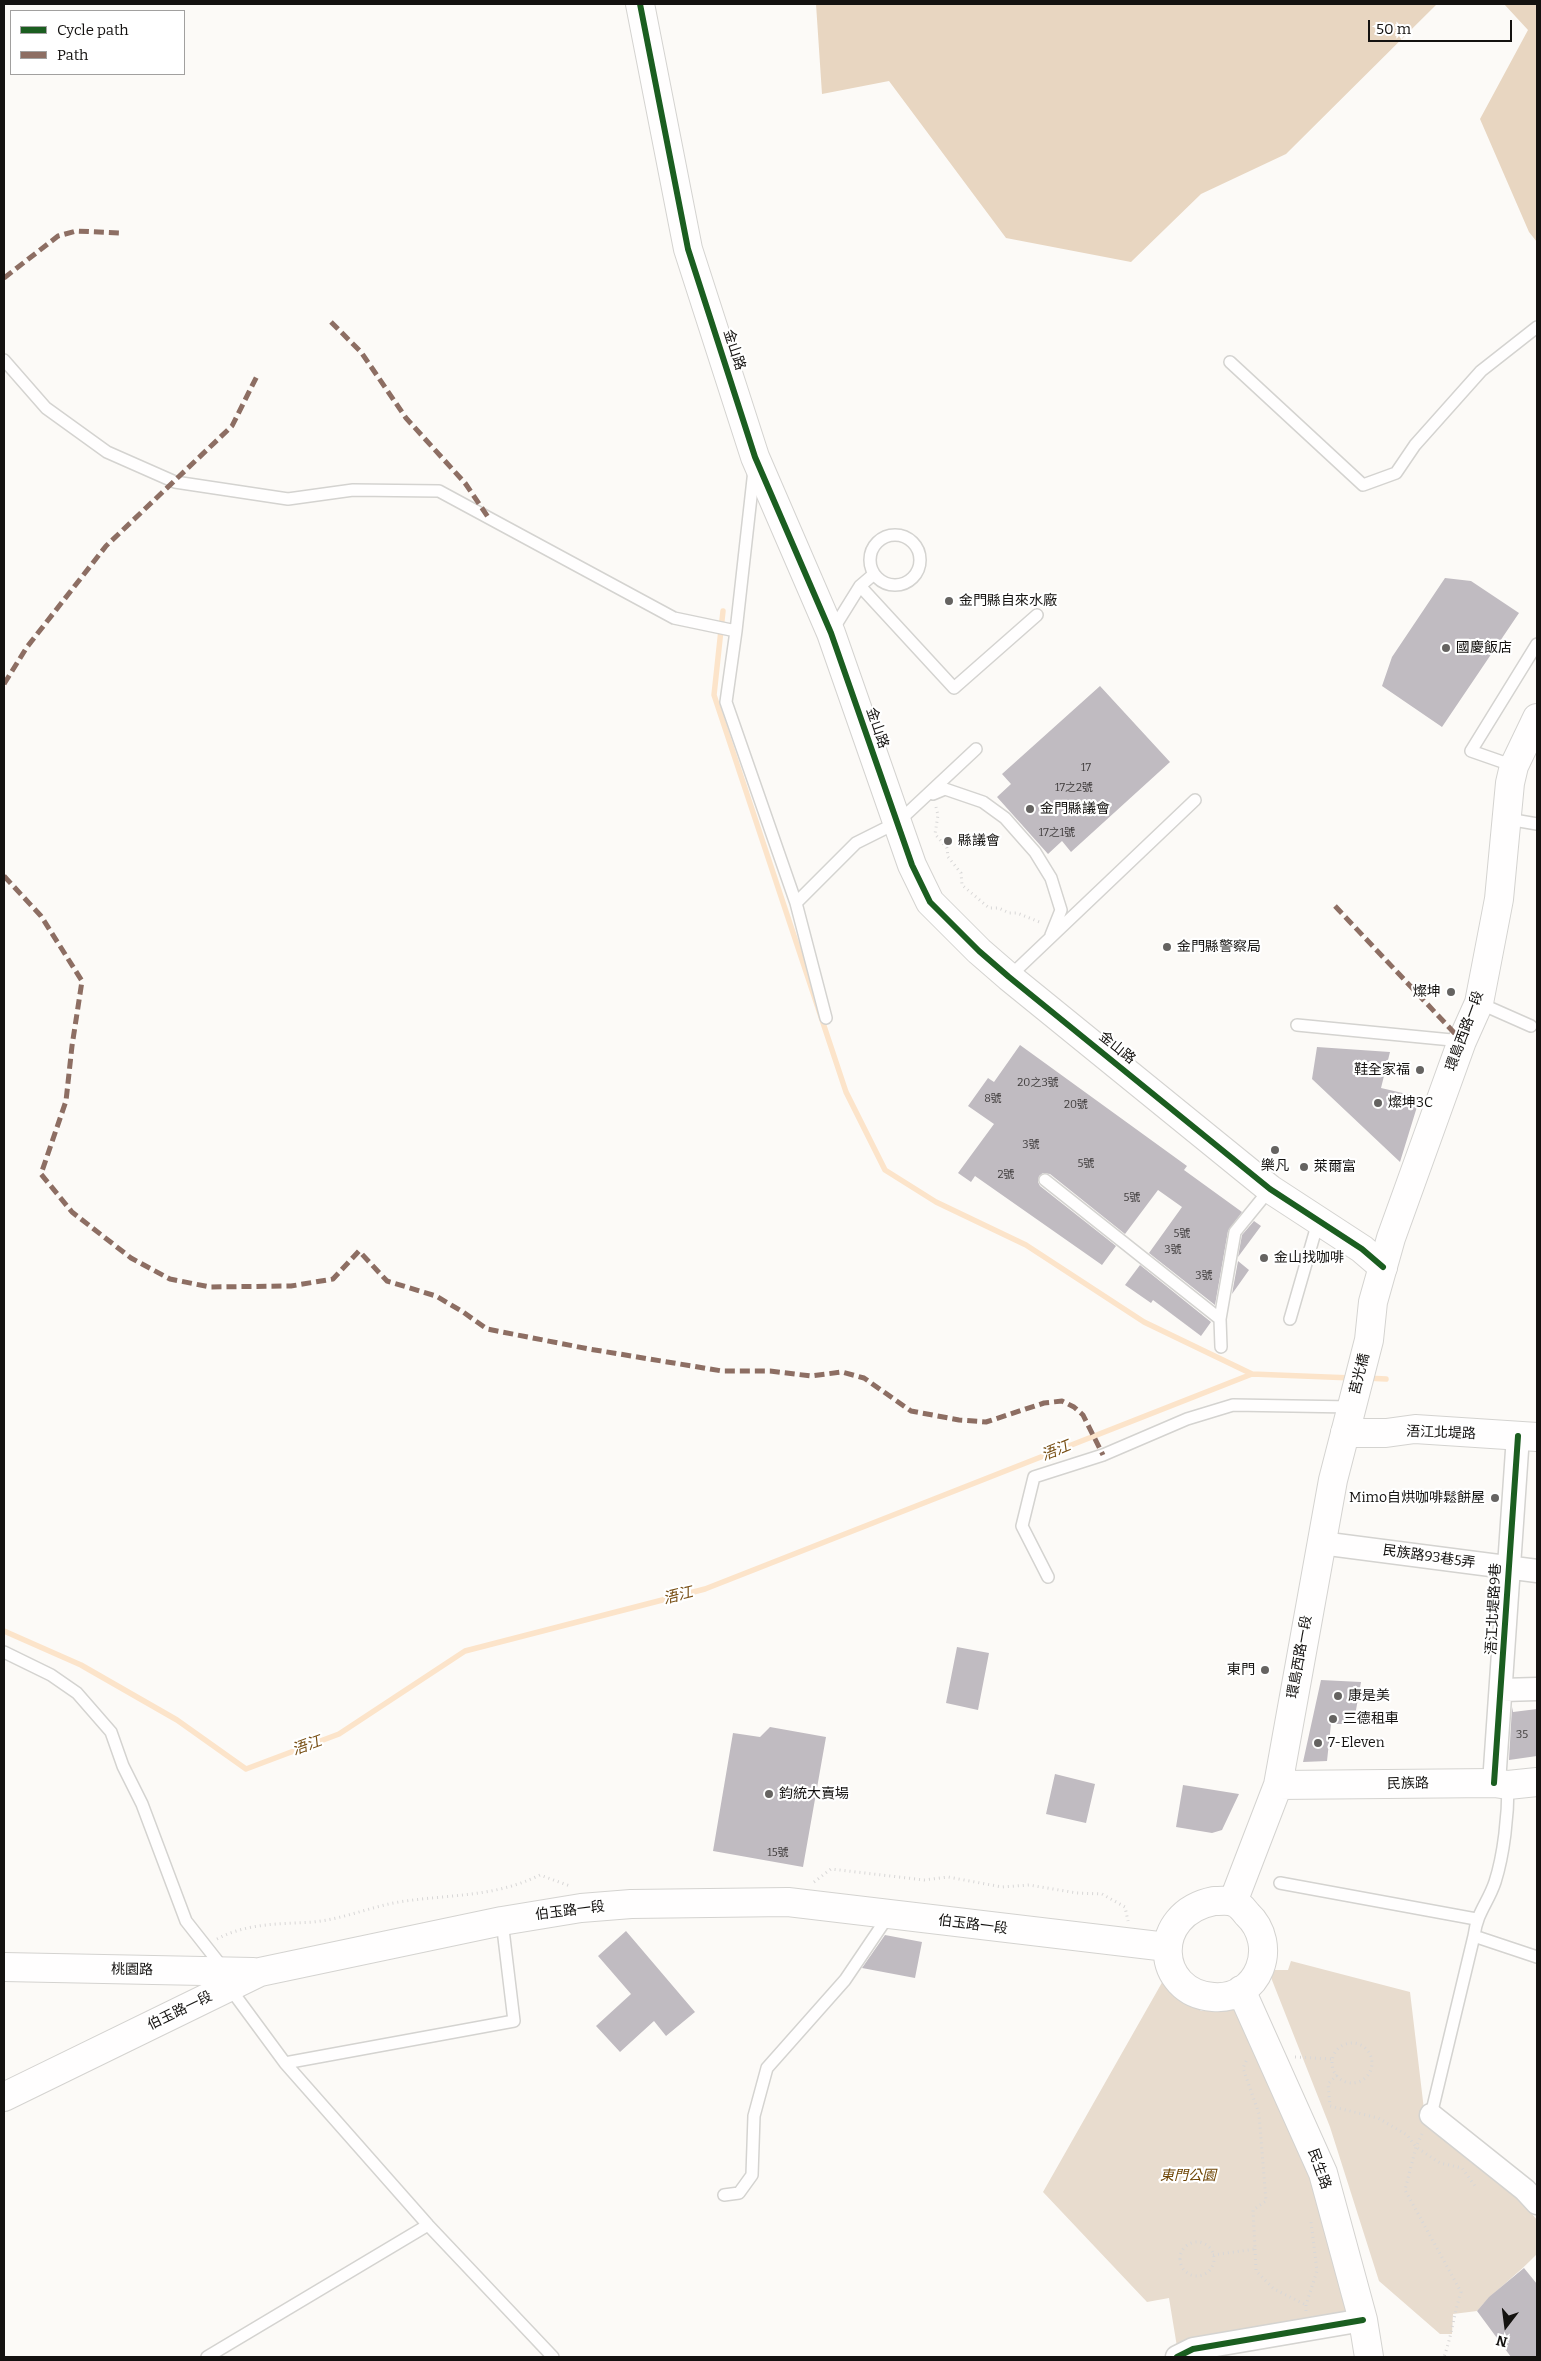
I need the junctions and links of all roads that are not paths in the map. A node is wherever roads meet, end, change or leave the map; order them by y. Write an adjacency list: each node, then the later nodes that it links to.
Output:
1 (640, 4): 5 (main road, 金山路)
2 (1537, 327): 4 (lane)
3 (4, 360): 9 (lane)
4 (1230, 362)
5 (755, 457): 9 (lane); 10 (main road, 金山路)
6 (874, 574): 6 (lane); 7 (lane)
7 (860, 586): 8 (lane); 10 (lane)
8 (1037, 615)
9 (736, 630): 20 (lane)
10 (831, 633): 18 (main road, 金山路)
11 (1537, 644): 14 (lane)
12 (1537, 718): 14 (main road, 環島西路一段)
13 (976, 749): 15 (lane)
14 (1514, 766): 17 (main road, 環島西路一段)
15 (926, 797): 18 (lane); 21 (lane)
16 (1195, 800): 21 (lane)
17 (1508, 819): 19 (lane); 23 (main road, 環島西路一段)
18 (898, 822): 20 (lane); 22 (main road, 金山路)
19 (1537, 824)
20 (796, 903): 24 (lane)
21 (1052, 933): 22 (lane)
22 (1009, 977): 29 (main road, 金山路)
23 (1479, 1003): 26 (lane); 27 (main road, 環島西路一段)
24 (826, 1018)
25 (1297, 1025): 27 (lane)
26 (1531, 1026)
27 (1462, 1041): 31 (main road, 環島西路一段)
28 (1045, 1180): 32 (lane)
29 (1270, 1189): 30 (main road, 金山路); 32 (lane)
30 (1318, 1222): 31 (main road, 金山路); 33 (lane)
31 (1383, 1267): 34 (main road, 環島西路一段)
32 (1220, 1318): 35 (lane)
33 (1290, 1319)
34 (1369, 1340): 36 (main road, 莒光橋)
35 (1221, 1347)
36 (1348, 1420): 37 (main road, 浯江北堤路); 38 (main road, 環島西路一段); 41 (lane)
37 (1527, 1436): 39 (street, 浯江北堤路9巷)
38 (1320, 1542): 39 (street, 民族路93巷5弄); 47 (main road, 環島西路一段)
39 (1509, 1568): 40 (street, 民族路93巷5弄); 44 (street, 浯江北堤路9巷)
40 (1537, 1571)
41 (1048, 1577)
42 (4, 1652): 58 (lane)
43 (1537, 1689): 44 (street)
44 (1502, 1690): 46 (street, 浯江北堤路9巷)
45 (1537, 1782): 46 (main road, 民族路)
46 (1501, 1784): 47 (main road, 民族路); 51 (lane)
47 (1278, 1785): 49 (main road, 環島西路一段)
48 (1280, 1883): 51 (lane)
49 (1233, 1902): 54 (main road); 59 (main road)
50 (889, 1915): 52 (main road, 伯玉路一段); 54 (main road, 伯玉路一段); 63 (lane)
51 (1476, 1919): 53 (lane)
52 (502, 1921): 57 (main road, 伯玉路一段); 60 (lane)
53 (1474, 1936): 55 (lane); 62 (lane)
54 (1167, 1948): 59 (main road)
55 (1537, 1957)
56 (4, 1967): 58 (main road, 桃園路)
57 (260, 1972): 58 (main road, 桃園路)
58 (227, 1979): 60 (lane); 61 (main road, 伯玉路一段)
59 (1241, 1990): 66 (main road, 民生路)
60 (285, 2062): 65 (lane)
61 (4, 2097)
62 (1430, 2115): 64 (street)
63 (724, 2195)
64 (1537, 2204)
65 (428, 2225): 67 (lane); 68 (lane)
66 (1363, 2320): 69 (street); 70 (main road, 民生路)
67 (207, 2357)
68 (553, 2357)
69 (1176, 2357)
70 (1369, 2357)

